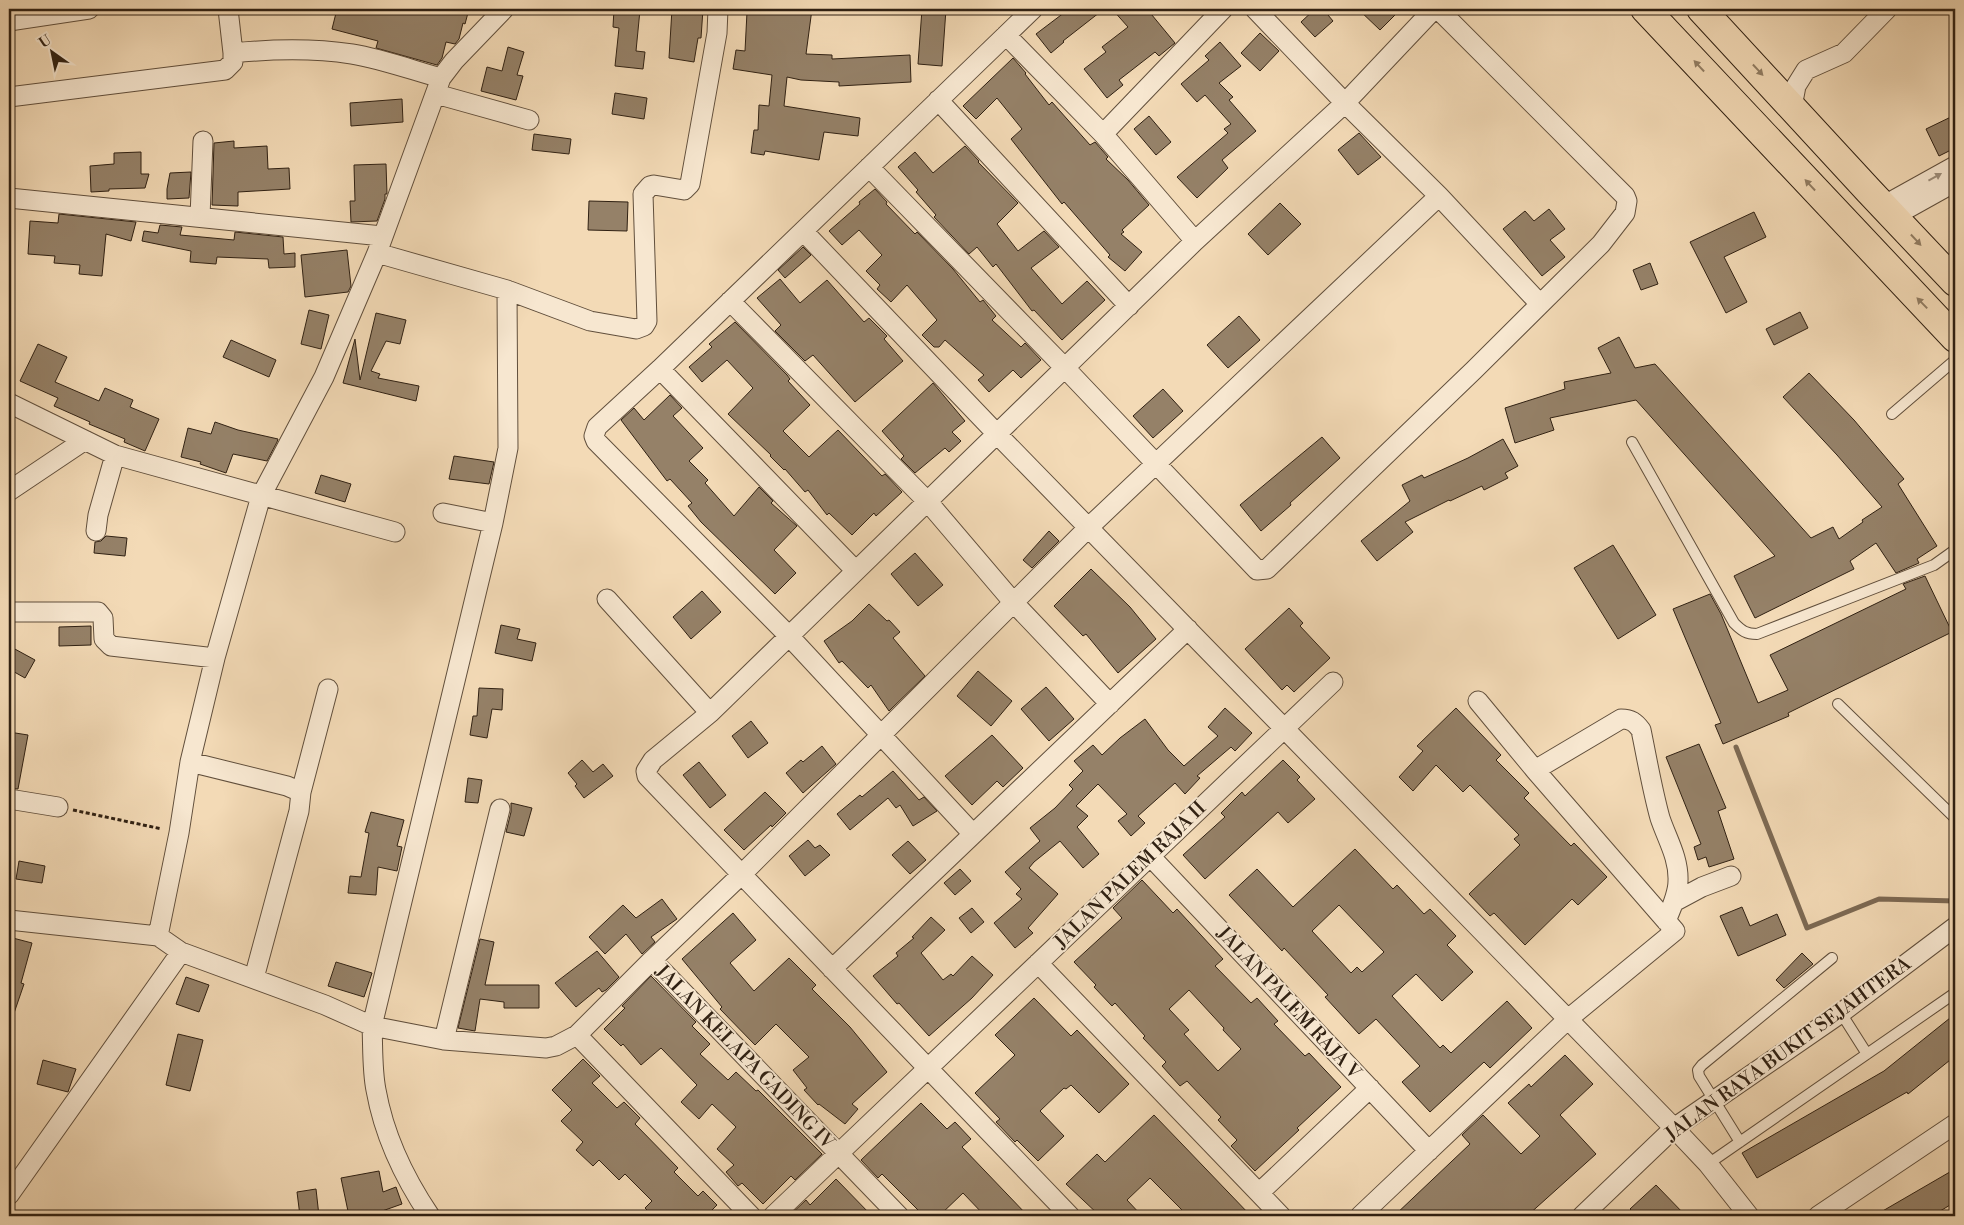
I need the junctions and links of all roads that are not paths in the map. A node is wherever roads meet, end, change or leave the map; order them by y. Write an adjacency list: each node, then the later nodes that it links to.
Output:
1 (89, 9): 12 (street)
2 (228, 9): 15 (street)
3 (503, 9): 16 (street)
4 (718, 9): 36 (street)
5 (1033, 9): 14 (street)
6 (1223, 9): 22 (street)
7 (1255, 9): 19 (street)
8 (1436, 9): 19 (street); 38 (street)
9 (1645, 9): 30 (highway, one-way to 9)
10 (1701, 9): 20 (highway, one-way to 20)
11 (1887, 9): 20 (street)
12 (38, 12): 13 (street)
13 (9, 21)
14 (1006, 35): 18 (street); 22 (street)
15 (233, 53): 16 (street); 17 (street)
16 (438, 86): 21 (street); 34 (street)
17 (9, 97)
18 (938, 100): 25 (street); 39 (street)
19 (1345, 103): 27 (street); 33 (street)
20 (1792, 107): 29 (highway)
21 (529, 120)
22 (1103, 134): 33 (street)
23 (203, 141): 31 (street)
24 (1955, 166): 29 (street, one-way to 24)
25 (869, 167): 32 (street); 42 (street)
26 (1955, 182): 29 (street)
27 (1439, 196): 38 (street); 50 (street)
28 (9, 198): 31 (street)
29 (1882, 204): 30 (highway); 35 (highway, one-way to 35)
30 (1838, 214): 40 (highway, one-way to 30)
31 (200, 217): 34 (street)
32 (803, 231): 37 (street); 46 (street)
33 (1195, 241): 39 (street)
34 (380, 244): 36 (street); 52 (street)
35 (1955, 282)
36 (507, 290): 55 (street)
37 (730, 302): 43 (street); 53 (street)
38 (1540, 304): 50 (street)
39 (1129, 306): 42 (street)
40 (1955, 338)
41 (1955, 360): 45 (lane)
42 (1065, 368): 46 (street); 50 (street)
43 (660, 369): 60 (street); 65 (street)
44 (9, 403): 47 (street)
45 (1892, 414)
46 (997, 434): 53 (street); 56 (street)
47 (85, 440): 49 (street); 51 (street)
48 (1632, 442): 59 (lane)
49 (116, 455): 52 (street); 57 (street)
50 (1157, 464): 56 (street)
51 (9, 490)
52 (260, 496): 58 (street); 66 (street)
53 (928, 502): 60 (street); 62 (street)
54 (443, 513): 55 (street)
55 (494, 524): 100 (street)
56 (1089, 527): 62 (street); 64 (street)
57 (96, 531)
58 (395, 532)
59 (1955, 550)
60 (856, 571): 65 (street)
61 (607, 598): 72 (street)
62 (1014, 603): 70 (street); 74 (street)
63 (9, 612): 66 (street)
64 (1188, 629): 70 (street); 73 (street)
65 (789, 636): 72 (street); 74 (street)
66 (215, 658): 75 (street)
67 (1332, 682): 73 (street, JALAN PALEM RAJA II)
68 (328, 689): 77 (street)
69 (1478, 701): 76 (street)
70 (1110, 704): 82 (street)
71 (1838, 704): 81 (lane)
72 (710, 713): 84 (street)
73 (1284, 728): 83 (street, JALAN PALEM RAJA II); 99 (street)
74 (880, 736): 82 (street); 84 (street)
75 (190, 762): 77 (street); 90 (street)
76 (1535, 770): 86 (street); 88 (street)
77 (301, 792): 96 (street)
78 (9, 799): 79 (street)
79 (58, 807)
80 (500, 809): 102 (street)
81 (1955, 818)
82 (973, 834): 95 (street)
83 (1150, 856): 94 (street, JALAN PALEM RAJA II); 105 (street, JALAN PALEM RAJA V)
84 (741, 875): 93 (street); 95 (street)
85 (1732, 876): 86 (street)
86 (1674, 902): 88 (street)
87 (9, 920): 90 (street)
88 (1666, 921): 99 (street)
89 (1955, 926): 98 (street, JALAN RAYA BUKIT SEJAHTERA)
90 (158, 936): 91 (street)
91 (181, 952): 96 (street); 114 (street)
92 (1832, 958): 106 (lane)
93 (652, 960): 101 (street); 111 (street, JALAN KELAPA GADING IV)
94 (1038, 963): 104 (street, JALAN PALEM RAJA II); 113 (street)
95 (832, 969): 104 (street)
96 (254, 978): 100 (street)
97 (1955, 993): 103 (lane)
98 (1841, 1013): 103 (lane); 106 (street, JALAN RAYA BUKIT SEJAHTERA)
99 (1568, 1018): 108 (street); 110 (street)
100 (372, 1026): 102 (street); 115 (street)
101 (577, 1034): 102 (street); 116 (street)
102 (444, 1040)
103 (1867, 1054): 109 (lane)
104 (927, 1069): 111 (street, JALAN PALEM RAJA II); 119 (street)
105 (1370, 1088): 110 (street, JALAN PALEM RAJA V); 113 (street)
106 (1714, 1100): 108 (street, JALAN RAYA BUKIT SEJAHTERA); 109 (lane)
107 (1955, 1124): 124 (street)
108 (1674, 1128): 112 (street); 122 (street, JALAN RAYA BUKIT SEJAHTERA)
109 (1740, 1142): 112 (lane)
110 (1429, 1151): 121 (street)
111 (838, 1154): 117 (street, JALAN PALEM RAJA II); 118 (street, JALAN KELAPA GADING IV)
112 (1708, 1164): 123 (street)
113 (1259, 1194): 120 (street)
114 (9, 1195)
115 (428, 1216)
116 (751, 1216)
117 (773, 1216)
118 (899, 1216)
119 (1070, 1216)
120 (1281, 1216)
121 (1360, 1216)
122 (1582, 1216)
123 (1749, 1216)
124 (1818, 1216)

